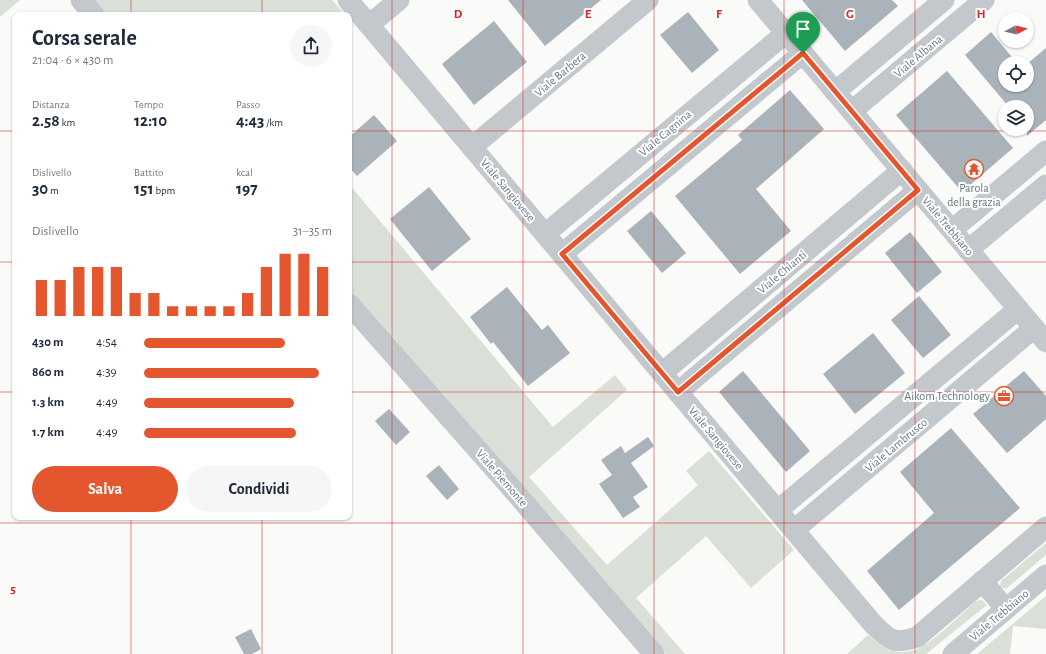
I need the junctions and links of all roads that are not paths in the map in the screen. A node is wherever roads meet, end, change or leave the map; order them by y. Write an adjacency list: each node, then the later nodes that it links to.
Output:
1 (81, 0): 8 (street)
2 (399, 0): 9 (street)
3 (648, 0): 14 (street, Viale Barbera)
4 (758, 0): 10 (street, Viale Trebbiano)
5 (944, 0): 12 (street)
6 (984, 0): 13 (street, Viale Albana)
7 (353, 2): 9 (street, Viale Sangiovese)
8 (91, 12)
9 (369, 25): 14 (street, Viale Sangiovese)
10 (786, 33): 11 (street, Viale Trebbiano); 20 (street, Viale Cagnina)
11 (803, 53): 12 (street, Viale Trebbiano); 22 (street)
12 (835, 92): 13 (street, Viale Trebbiano)
13 (852, 111): 16 (street, Viale Trebbiano)
14 (472, 147): 20 (street, Viale Sangiovese)
15 (1046, 151): 19 (street)
16 (902, 170): 18 (street, Viale Trebbiano); 26 (street, Viale Chianti)
17 (1046, 185): 21 (street)
18 (918, 190): 19 (street, Viale Trebbiano); 27 (street)
19 (952, 230): 21 (street, Viale Trebbiano)
20 (545, 234): 22 (street, Viale Sangiovese)
21 (968, 250): 24 (street, Viale Trebbiano)
22 (562, 254): 26 (street, Viale Sangiovese)
23 (352, 307): 34 (street, Viale Piemonte)
24 (1018, 309): 25 (street, Viale Trebbiano); 28 (street)
25 (1040, 335): 30 (street, Viale Lambrusco)
26 (662, 373): 27 (street, Viale Sangiovese)
27 (678, 392): 28 (street, Viale Sangiovese)
28 (778, 510): 30 (street, Viale Sangiovese)
29 (1046, 527): 32 (street, Viale Sangiovese)
30 (794, 530): 32 (street, Viale Sangiovese)
31 (1046, 575): 33 (street, Viale Trebbiano)
32 (982, 582): 33 (street)
33 (1006, 609): 35 (street, Viale Trebbiano)
34 (654, 654)
35 (953, 654)

